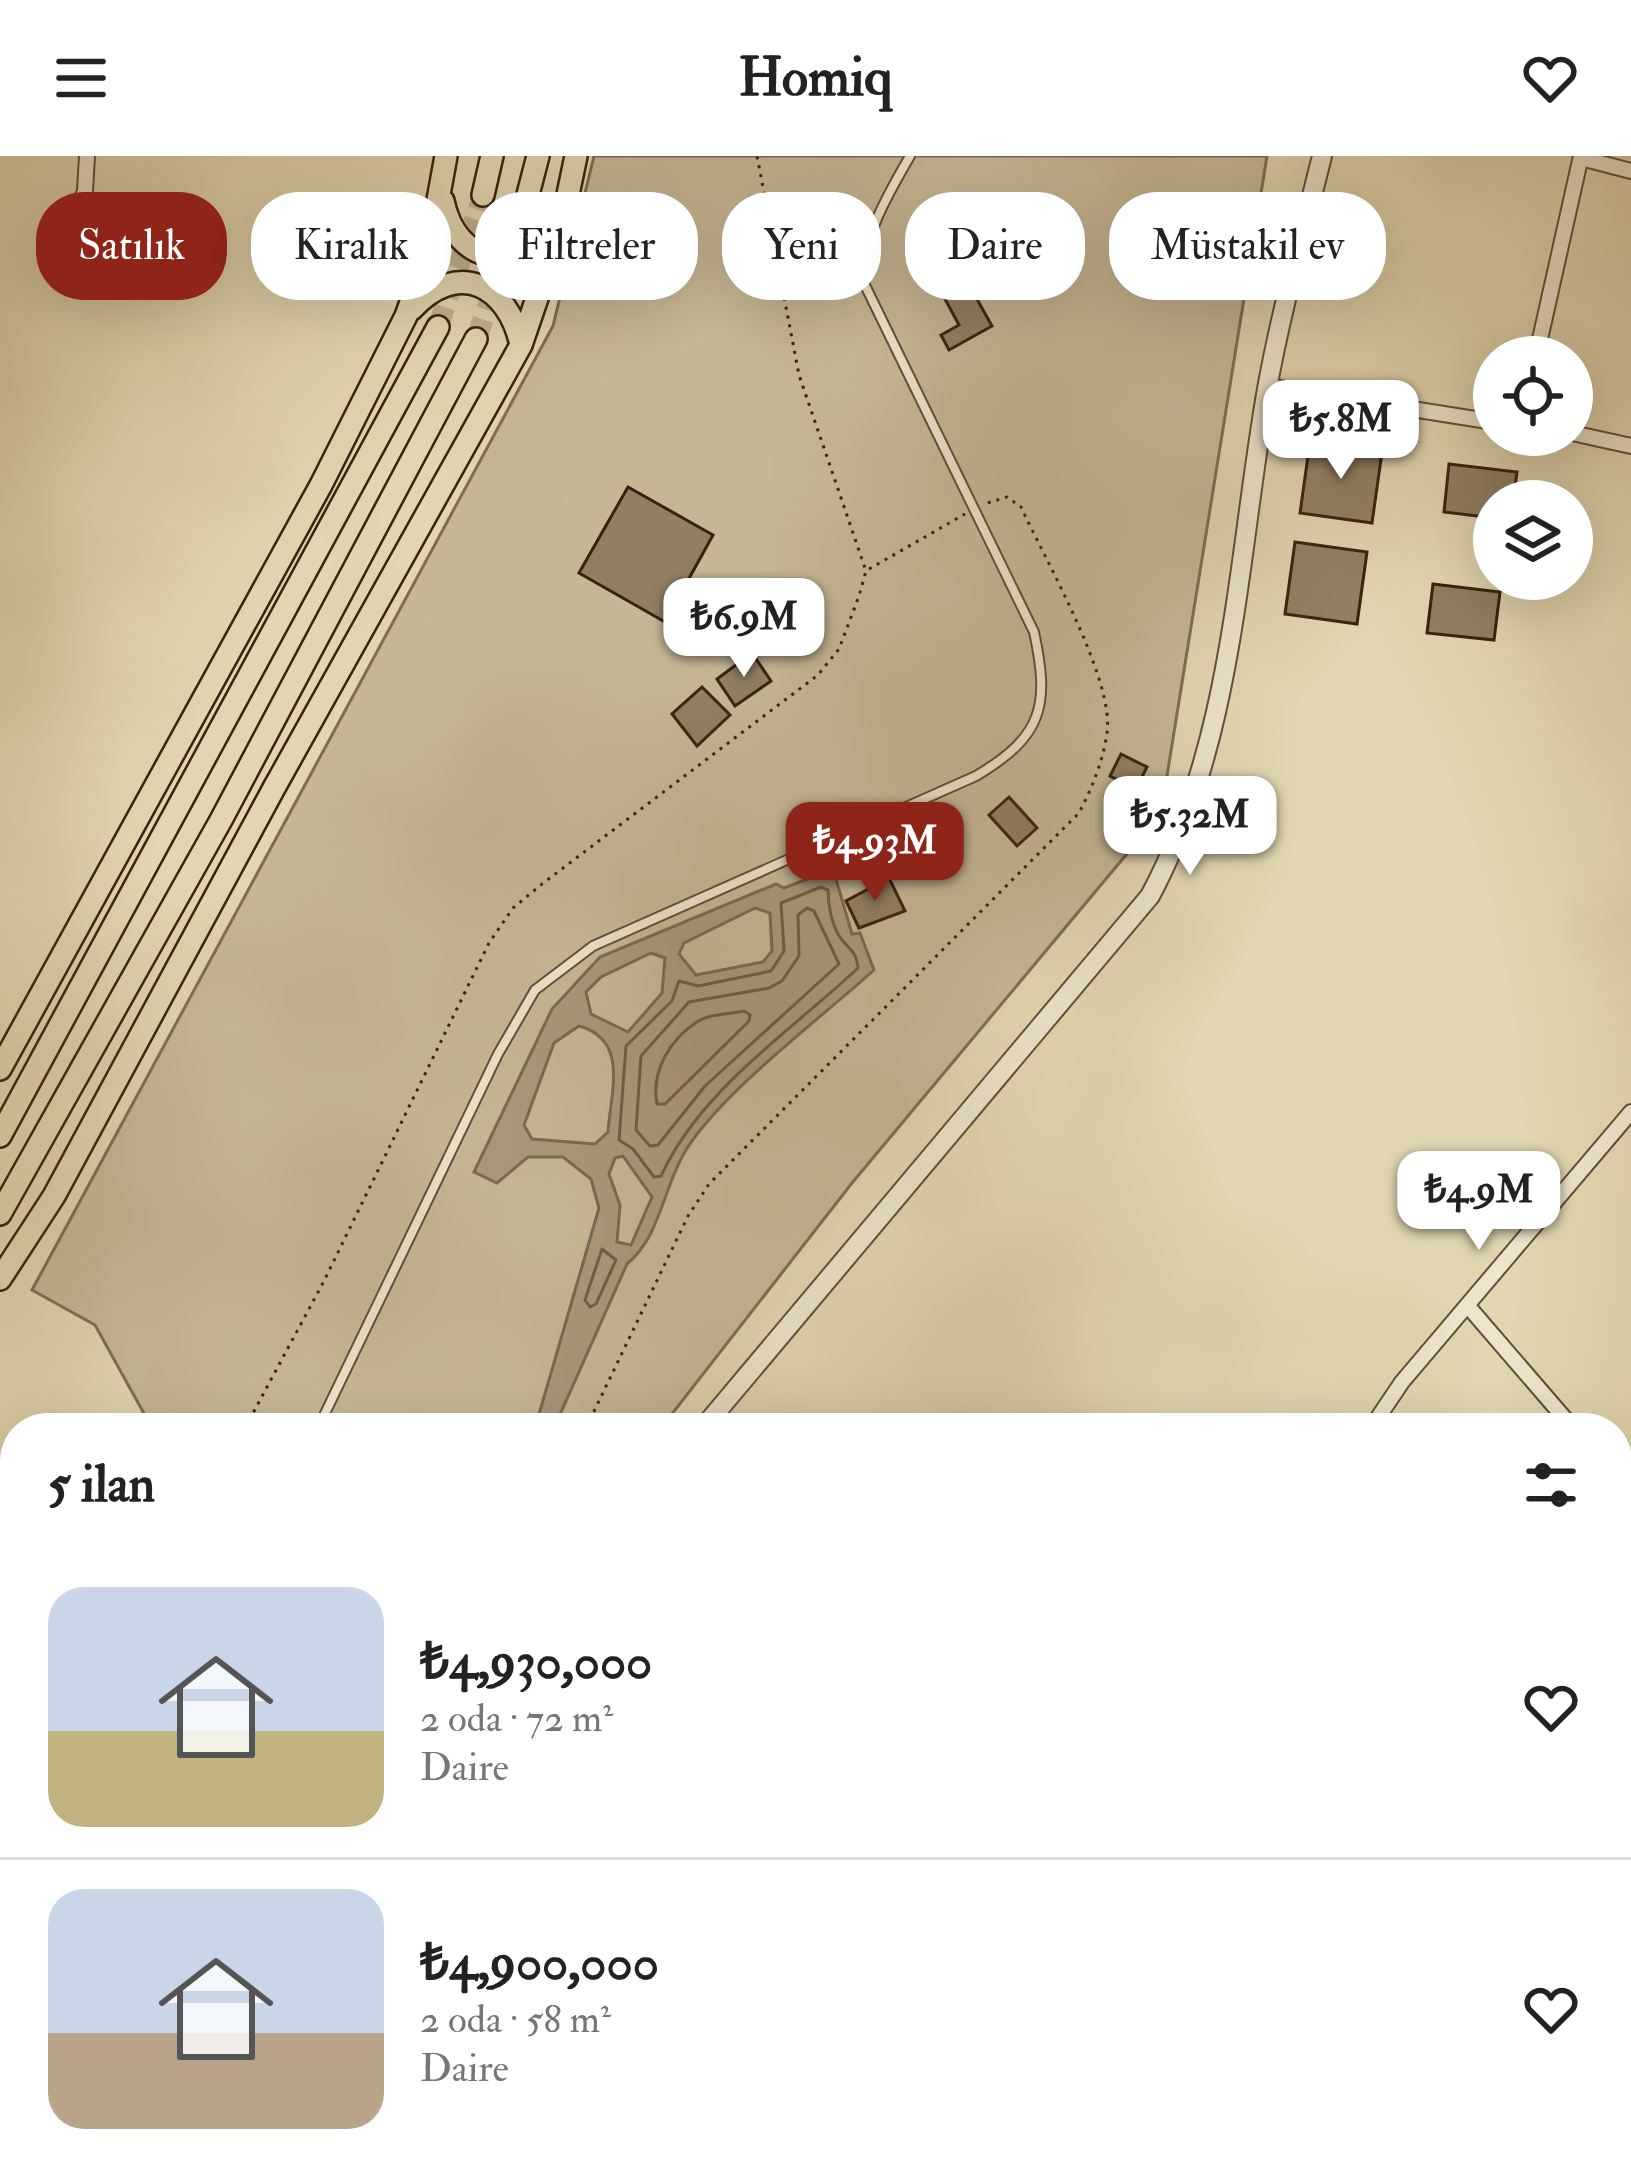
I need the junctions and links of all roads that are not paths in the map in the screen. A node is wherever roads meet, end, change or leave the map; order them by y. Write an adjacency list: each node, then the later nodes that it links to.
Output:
1 (87, 156): 11 (street)
2 (446, 156): 10 (main road)
3 (492, 156): 12 (main road)
4 (538, 156): 13 (main road)
5 (576, 156): 14 (main road)
6 (910, 156): 32 (lane)
7 (1322, 156): 22 (street)
8 (1581, 157): 9 (street); 19 (street)
9 (1631, 171)
10 (441, 189): 15 (main road); 17 (main road)
11 (85, 192)
12 (484, 192)
13 (529, 192)
14 (568, 192)
15 (475, 250)
16 (536, 300): 21 (main road)
17 (406, 316): 21 (main road); 26 (main road)
18 (438, 326): 28 (main road)
19 (1541, 336)
20 (476, 339): 29 (main road)
21 (521, 345): 30 (main road)
22 (1268, 386): 23 (street); 33 (street)
23 (1473, 419)
24 (1593, 438): 25 (street)
25 (1631, 446)
26 (0, 1069)
27 (1631, 1112): 31 (street)
28 (0, 1136)
29 (0, 1214)
30 (0, 1279)
31 (1467, 1305): 34 (street); 35 (street)
32 (325, 1413)
33 (716, 1413)
34 (1381, 1413)
35 (1560, 1413)

